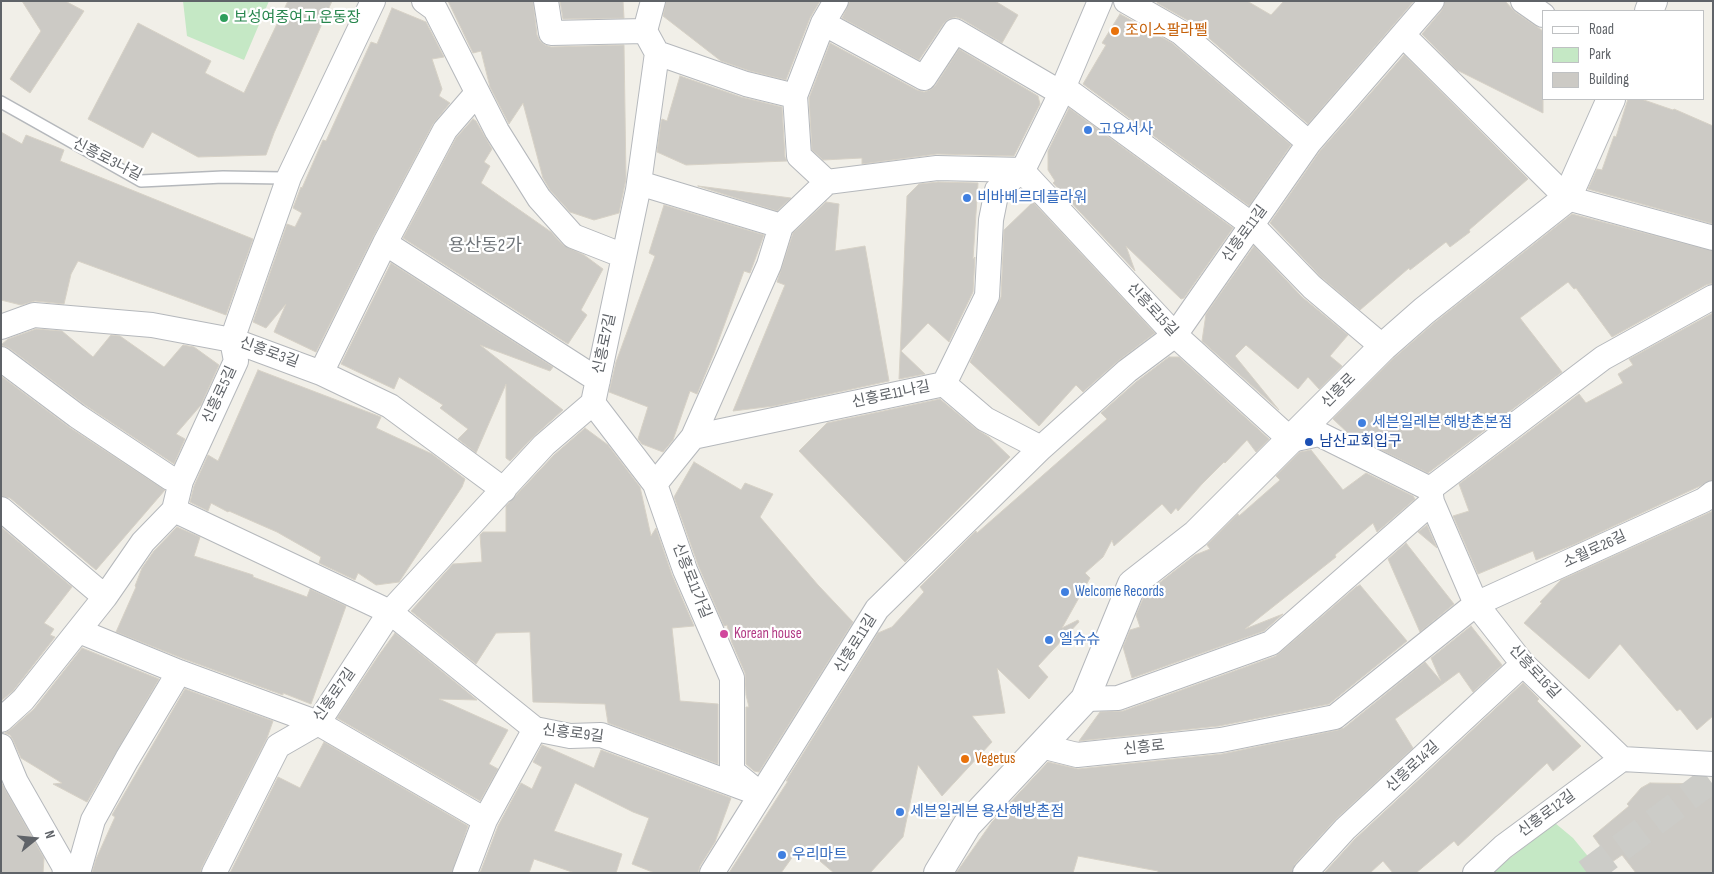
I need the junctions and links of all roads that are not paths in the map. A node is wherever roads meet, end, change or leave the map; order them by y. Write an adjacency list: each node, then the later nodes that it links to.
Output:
1 (373, 1): 22 (street, 신흥로5길)
2 (424, 1): 16 (street)
3 (546, 1): 12 (street)
4 (653, 1): 12 (street)
5 (836, 1): 11 (street)
6 (1100, 1): 15 (street)
7 (1126, 1): 20 (street)
8 (1432, 1): 13 (street, 신흥로11길)
9 (1523, 1): 10 (street)
10 (1542, 14)
11 (823, 23): 15 (street); 17 (street)
12 (645, 31): 14 (street)
13 (1403, 36): 20 (street, 신흥로11길); 25 (street)
14 (657, 54): 17 (street); 24 (street, 신흥로7길)
15 (1062, 90): 21 (street); 26 (street)
16 (477, 93): 29 (street); 30 (street)
17 (795, 96): 23 (street)
18 (1611, 100): 25 (street, 신흥로)
19 (1, 102): 22 (lane, 신흥로3나길)
20 (1309, 143): 26 (street, 신흥로11길)
21 (1023, 170): 23 (street); 33 (street, 신흥로15길); 39 (street, 신흥로11나길)
22 (285, 177): 34 (street, 신흥로5길)
23 (827, 182): 27 (street)
24 (639, 183): 27 (street); 30 (street, 신흥로7길)
25 (1567, 198): 28 (street); 35 (street, 신흥로)
26 (1252, 225): 33 (street, 신흥로11길); 35 (street)
27 (781, 226): 41 (street)
28 (1713, 238)
29 (385, 242): 37 (street); 38 (street)
30 (624, 256): 38 (street, 신흥로7길)
31 (1713, 297): 48 (street)
32 (1, 327): 34 (street, 신흥로3길)
33 (1175, 334): 42 (street, 신흥로15길); 43 (street, 신흥로11길)
34 (232, 340): 37 (street, 신흥로3길); 44 (street, 신흥로5길)
35 (1383, 347): 42 (street, 신흥로)
36 (1, 359): 44 (street)
37 (320, 373): 46 (street, 신흥로3길)
38 (598, 380): 40 (street, 신흥로7길)
39 (944, 384): 41 (street, 신흥로11나길); 43 (street)
40 (593, 403): 45 (street, 신흥로11가길); 46 (street, 신흥로7길)
41 (693, 437): 45 (street)
42 (1291, 440): 48 (street); 57 (street, 신흥로)
43 (1041, 448): 65 (street, 신흥로11길)
44 (181, 481): 50 (street, 신흥로5길)
45 (655, 484): 65 (street, 신흥로11가길)
46 (504, 490): 53 (street, 신흥로7길)
47 (1713, 493): 52 (street, 소월로26길)
48 (1431, 496): 52 (street, 신흥로16길); 57 (street)
49 (1, 509): 51 (street)
50 (174, 510): 51 (street); 53 (street)
51 (105, 597): 54 (street)
52 (1476, 604): 55 (street, 신흥로16길); 62 (street, 신흥로)
53 (390, 612): 59 (street, 신흥로7길); 60 (street)
54 (79, 631): 56 (street); 58 (street)
55 (1524, 664): 63 (street, 신흥로16길); 73 (street, 신흥로14길)
56 (179, 672): 59 (street); 68 (street)
57 (1085, 698): 62 (street, 신흥로)
58 (1, 720)
59 (318, 723): 66 (street); 69 (street, 신흥로7길)
60 (535, 729): 65 (street, 신흥로9길); 66 (street, 신흥로9길)
61 (1, 746): 67 (street)
62 (1041, 746): 72 (street, 신흥로)
63 (1622, 759): 64 (street); 74 (street, 신흥로12길)
64 (1713, 764)
65 (760, 794): 71 (street, 신흥로11길)
66 (486, 820): 70 (street, 신흥로9길)
67 (65, 873)
68 (78, 873)
69 (214, 873)
70 (465, 873)
71 (712, 873)
72 (938, 873)
73 (1305, 873)
74 (1476, 873)

